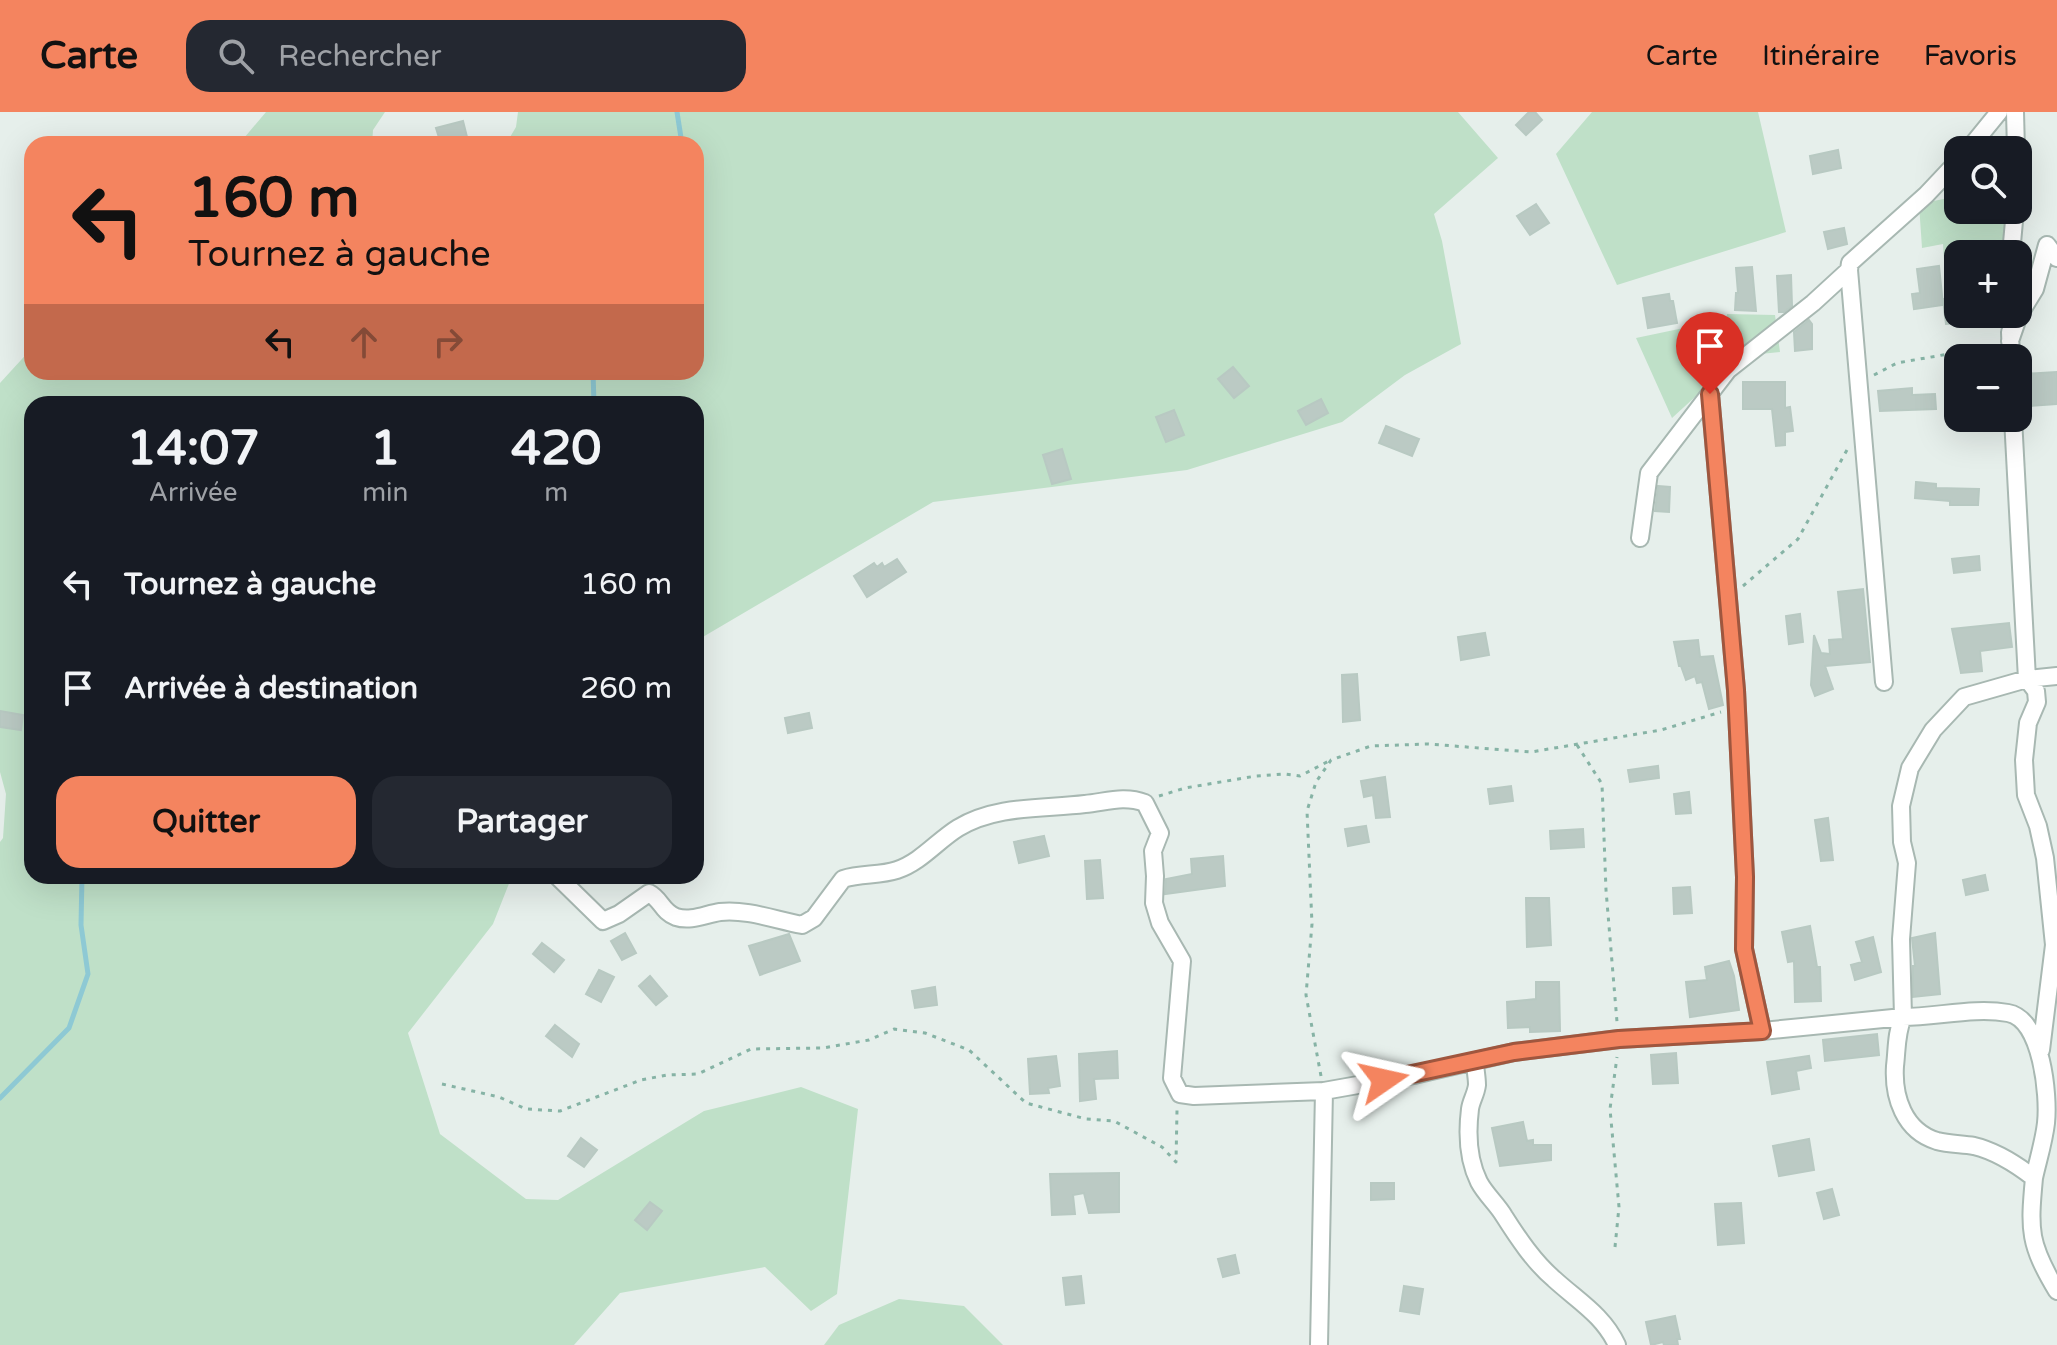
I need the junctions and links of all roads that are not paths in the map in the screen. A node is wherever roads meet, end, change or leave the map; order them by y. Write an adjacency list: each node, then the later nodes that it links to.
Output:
1 (1999, 112): 3 (street)
2 (2015, 112): 4 (street)
3 (1979, 136)
4 (2016, 136)
5 (1944, 175): 7 (street)
6 (2057, 258): 8 (street)
7 (1849, 270): 9 (street); 14 (street)
8 (2012, 344)
9 (1710, 394): 11 (street); 18 (street)
10 (2014, 432): 13 (street)
11 (1640, 538)
12 (2057, 676): 13 (street)
13 (2027, 679): 16 (street); 17 (street)
14 (1884, 682)
15 (565, 884): 21 (street)
16 (2053, 986): 19 (street)
17 (1903, 1017): 18 (street); 19 (street); 22 (street)
18 (1762, 1031): 20 (street)
19 (2040, 1054): 22 (street)
20 (1475, 1061): 21 (street); 25 (street)
21 (1324, 1091): 24 (street)
22 (2034, 1178): 23 (street)
23 (2057, 1291)
24 (1319, 1345)
25 (1617, 1345)

